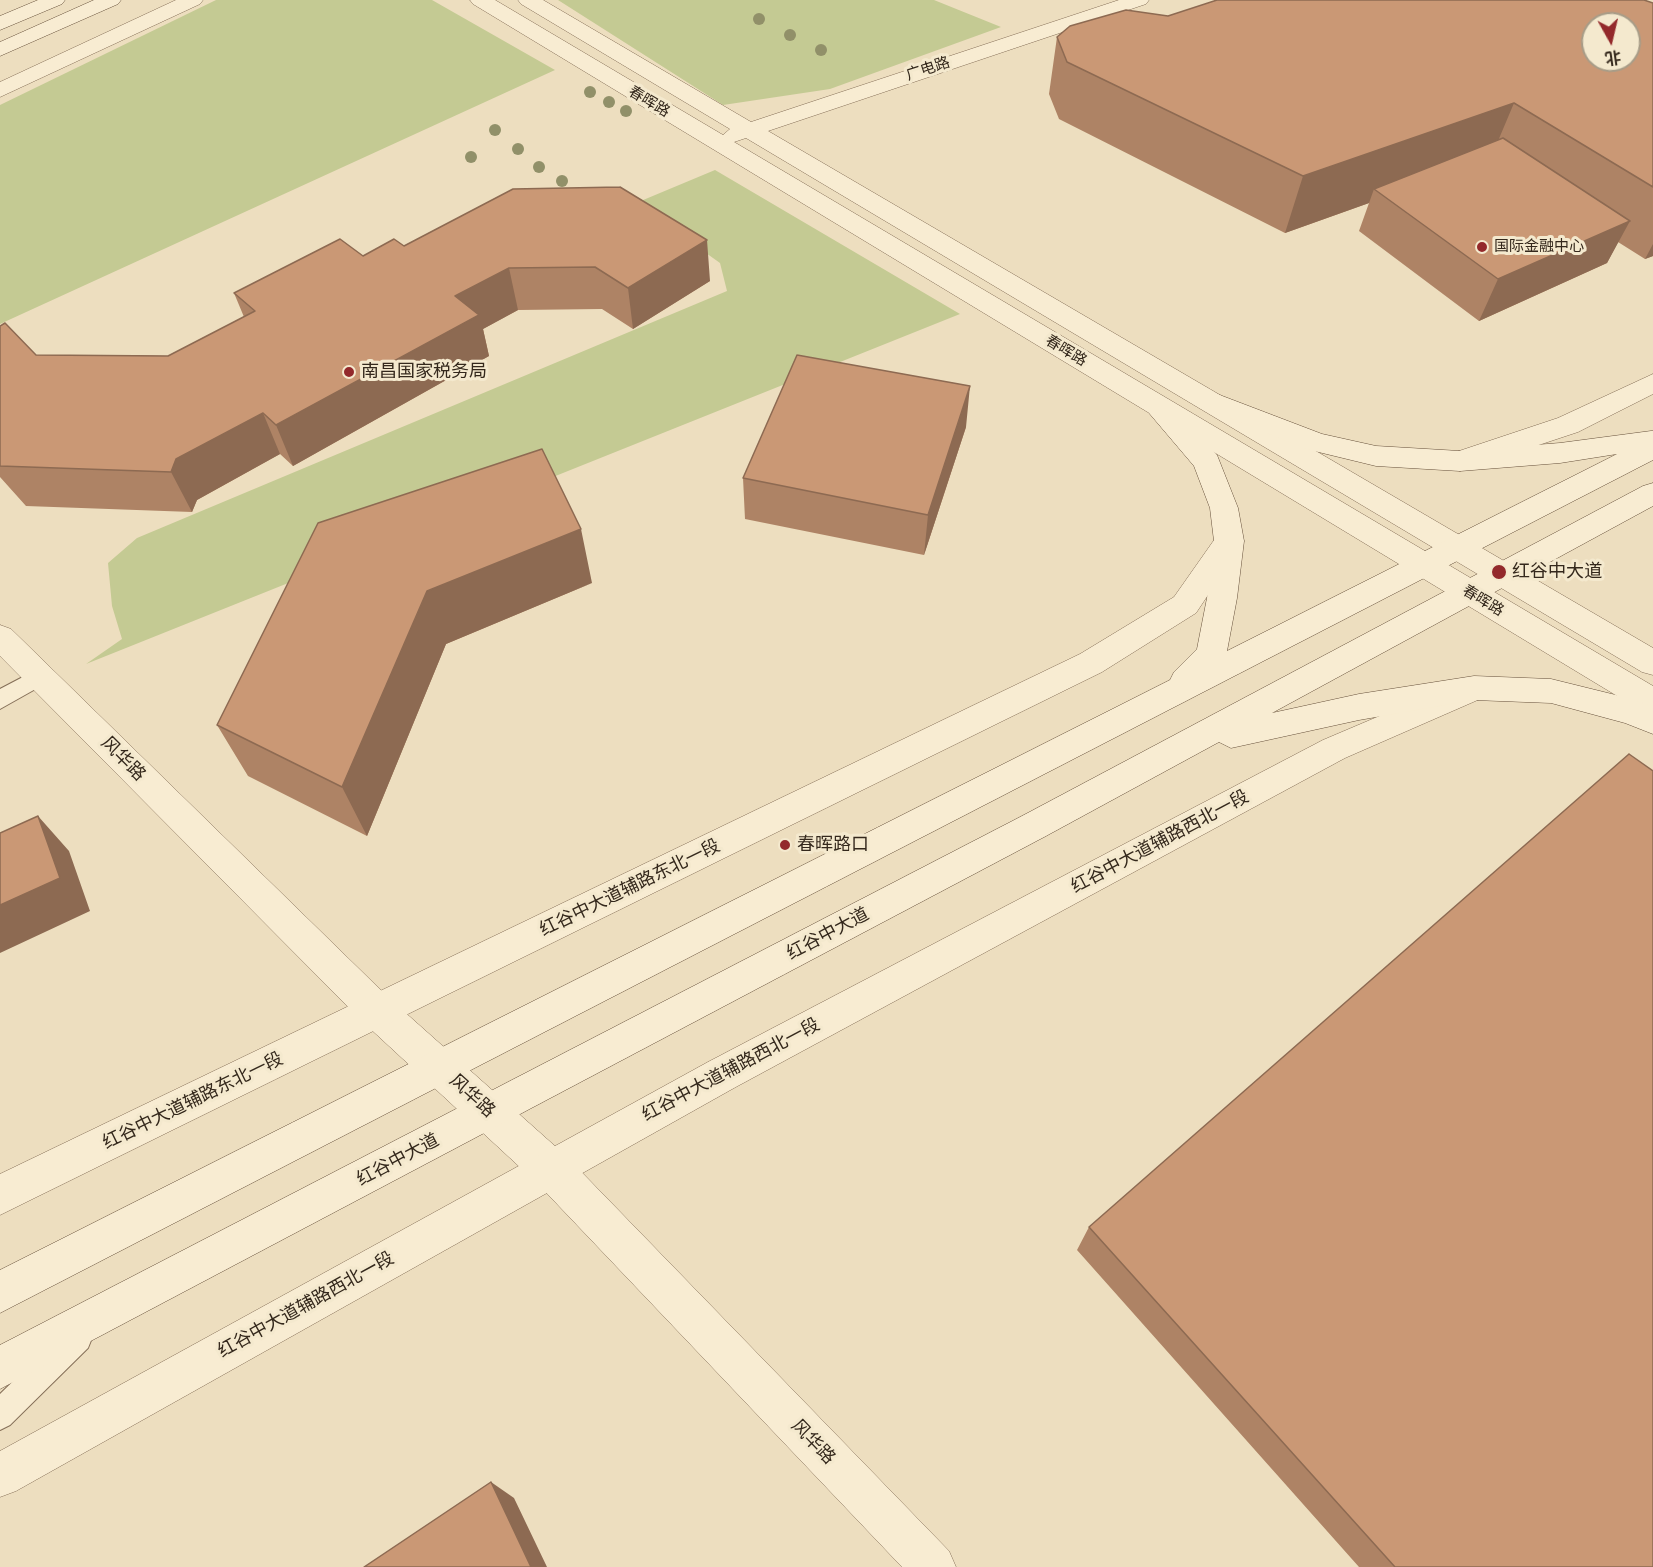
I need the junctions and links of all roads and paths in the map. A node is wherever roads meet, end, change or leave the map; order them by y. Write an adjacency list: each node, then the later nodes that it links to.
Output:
1 (55, 0): 7 (street)
2 (111, 0): 8 (street)
3 (192, 0): 9 (street)
4 (480, 0): 11 (street, 春晖路)
5 (528, 0): 10 (street, 春晖路)
6 (1139, 0): 10 (street, 广电路)
7 (0, 24)
8 (0, 50)
9 (0, 90)
10 (747, 129): 11 (street, 广电路); 13 (street, 春晖路)
11 (718, 143): 14 (street, 春晖路)
12 (1653, 383): 17 (street)
13 (1203, 398): 17 (street); 20 (street, 春晖路)
14 (1159, 407): 19 (street); 21 (street, 春晖路)
15 (1653, 439): 17 (street)
16 (1653, 448): 20 (street)
17 (1460, 460)
18 (1653, 494): 22 (street, 红谷中大道)
19 (1229, 541): 28 (street); 33 (street, 红谷中大道辅路东北一段)
20 (1458, 548): 21 (street); 22 (street, 春晖路)
21 (1424, 565): 23 (street, 春晖路); 28 (street)
22 (1503, 574): 23 (street, 红谷中大道); 25 (street, 春晖路)
23 (1469, 593): 30 (street, 春晖路); 32 (street, 红谷中大道)
24 (0, 637): 26 (street, 风华路)
25 (1653, 663)
26 (40, 676): 29 (lane); 33 (street, 风华路)
27 (1474, 688): 31 (street); 32 (street); 36 (street, 红谷中大道辅路西北一段)
28 (1172, 694): 34 (street)
29 (0, 700)
30 (1653, 702)
31 (1653, 721)
32 (1180, 748): 35 (street, 红谷中大道)
33 (377, 1011): 34 (street, 风华路); 37 (street, 红谷中大道辅路东北一段)
34 (440, 1067): 35 (street, 风华路); 38 (street)
35 (489, 1112): 36 (street, 风华路); 39 (street, 红谷中大道)
36 (551, 1169): 42 (street, 红谷中大道辅路西北一段); 43 (street, 风华路)
37 (0, 1195)
38 (0, 1293)
39 (100, 1316): 40 (street, 红谷中大道); 41 (lane)
40 (0, 1368)
41 (0, 1415)
42 (0, 1475)
43 (933, 1567)

